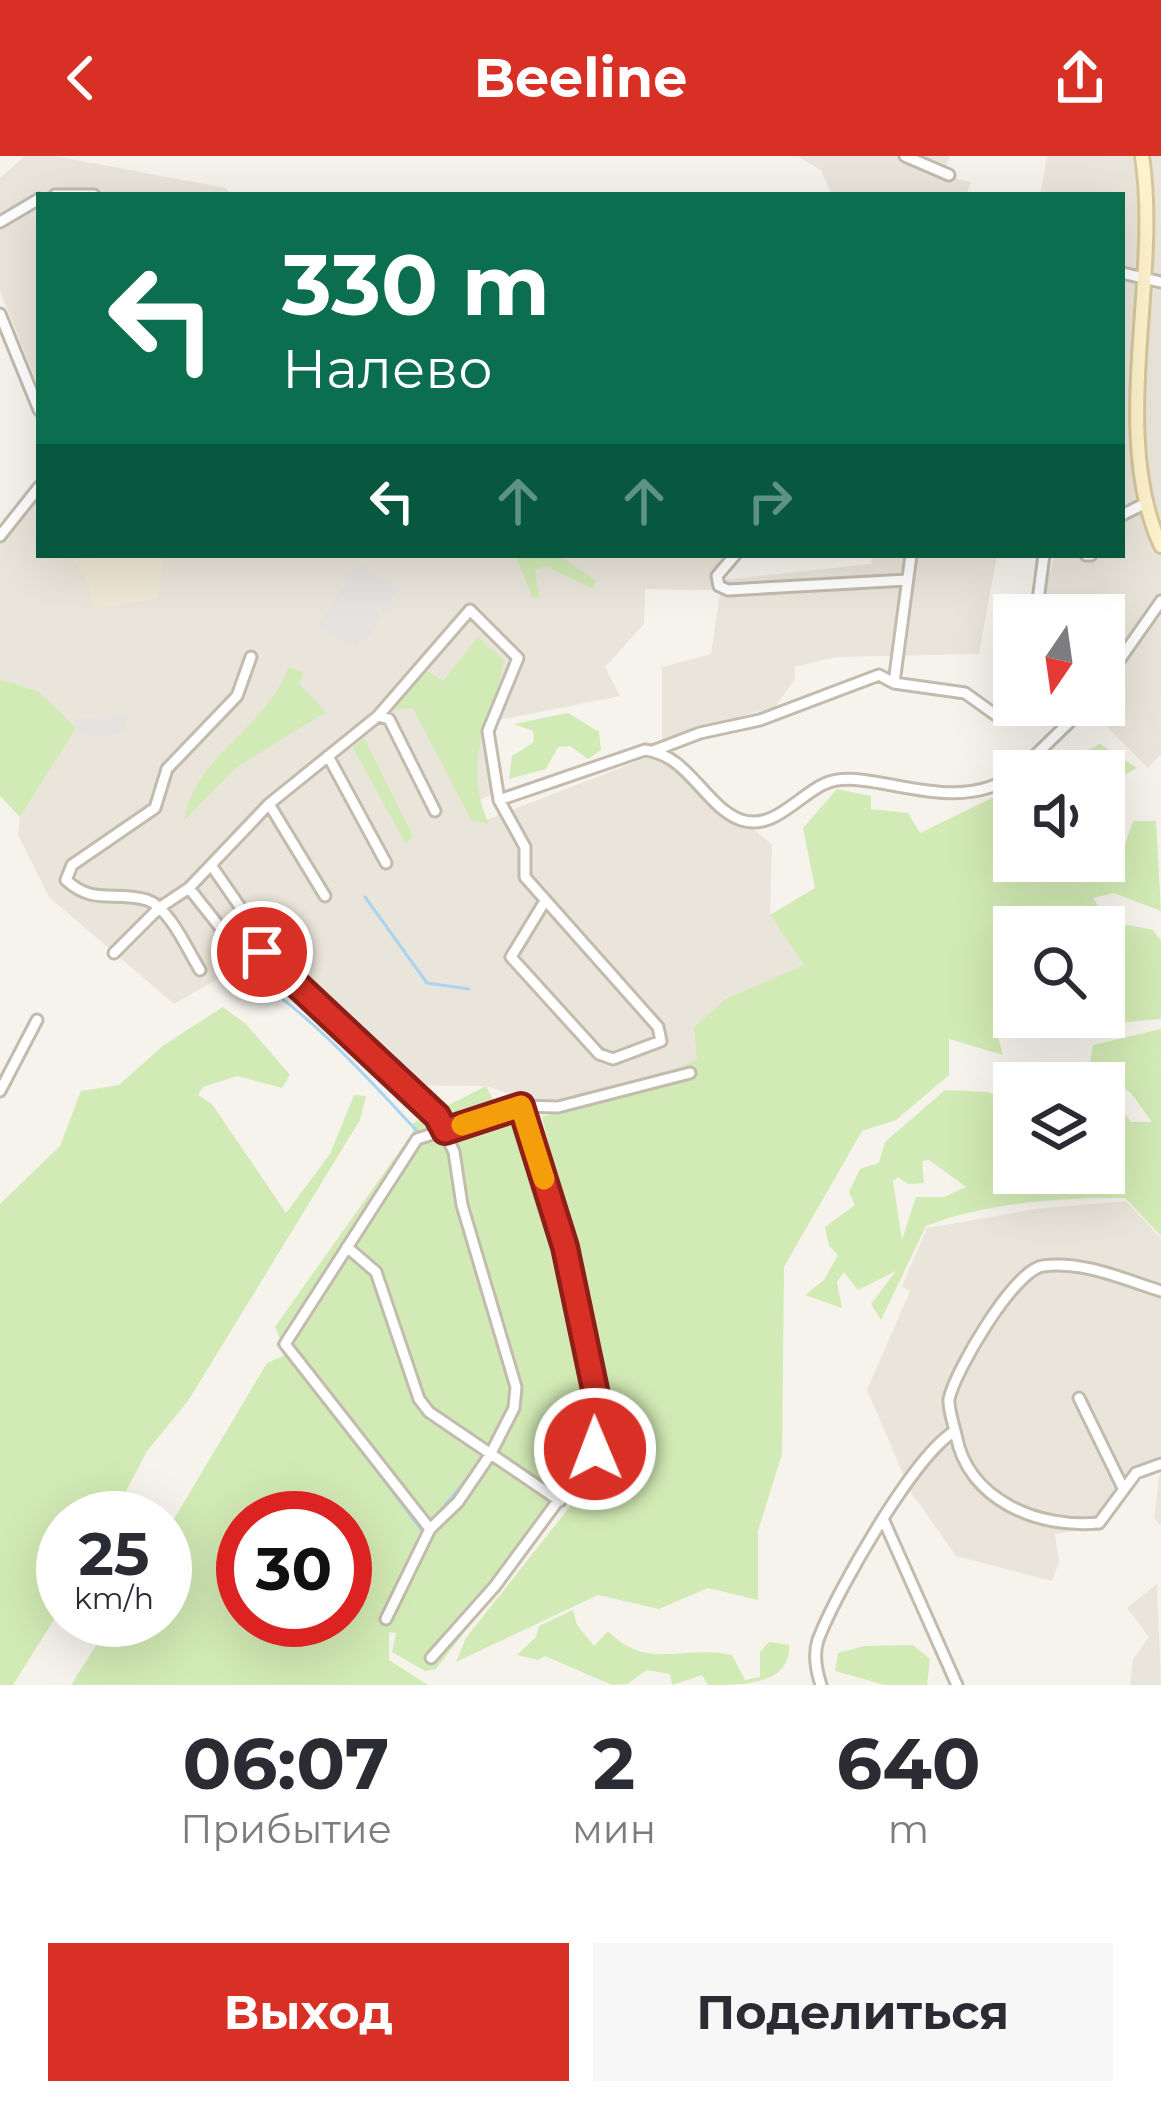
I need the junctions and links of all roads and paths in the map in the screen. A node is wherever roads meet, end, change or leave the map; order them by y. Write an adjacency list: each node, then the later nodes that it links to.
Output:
1 (905, 156): 3 (street)
2 (1142, 156): 7 (street)
3 (949, 175)
4 (36, 201): 5 (street)
5 (0, 223)
6 (1125, 274): 7 (street)
7 (1156, 281): 11 (street)
8 (0, 314): 9 (street)
9 (36, 403)
10 (36, 491): 13 (street)
11 (1146, 503): 12 (street); 14 (street)
12 (1125, 514)
13 (0, 536)
14 (1161, 546)
15 (732, 558): 18 (street)
16 (911, 558): 18 (street)
17 (1044, 558): 19 (street)
18 (908, 580): 23 (street)
19 (1039, 594)
20 (1161, 601): 21 (street)
21 (1125, 652)
22 (251, 657): 39 (street)
23 (894, 683): 24 (street); 28 (street)
24 (993, 713)
25 (377, 716): 29 (street); 31 (street); 33 (street)
26 (1065, 726): 27 (street)
27 (1040, 750)
28 (653, 751): 30 (street); 31 (street)
29 (328, 756): 32 (street); 34 (street)
30 (993, 787)
31 (499, 800): 38 (street)
32 (268, 804): 35 (street); 37 (street)
33 (435, 811)
34 (386, 863)
35 (212, 866): 36 (street); 40 (street)
36 (189, 888): 39 (street); 40 (street)
37 (325, 896)
38 (545, 901): 38 (street)
39 (159, 908): 41 (street); 42 (street)
40 (263, 946): 47 (street)
41 (114, 952)
42 (200, 970)
43 (37, 1020): 45 (street)
44 (690, 1073): 46 (street)
45 (0, 1090)
46 (521, 1106): 47 (street); 55 (street)
47 (445, 1131): 48 (street); 52 (street)
48 (347, 1247): 52 (street); 57 (street)
49 (1161, 1291): 51 (street)
50 (1079, 1398): 54 (street)
51 (955, 1432): 54 (street); 56 (street)
52 (490, 1455): 55 (street); 57 (street)
53 (1161, 1465): 54 (street)
54 (1123, 1488)
55 (560, 1502): 59 (street)
56 (884, 1521): 60 (street); 61 (street)
57 (430, 1528): 58 (street)
58 (386, 1619)
59 (430, 1658)
60 (820, 1685)
61 (957, 1685)

